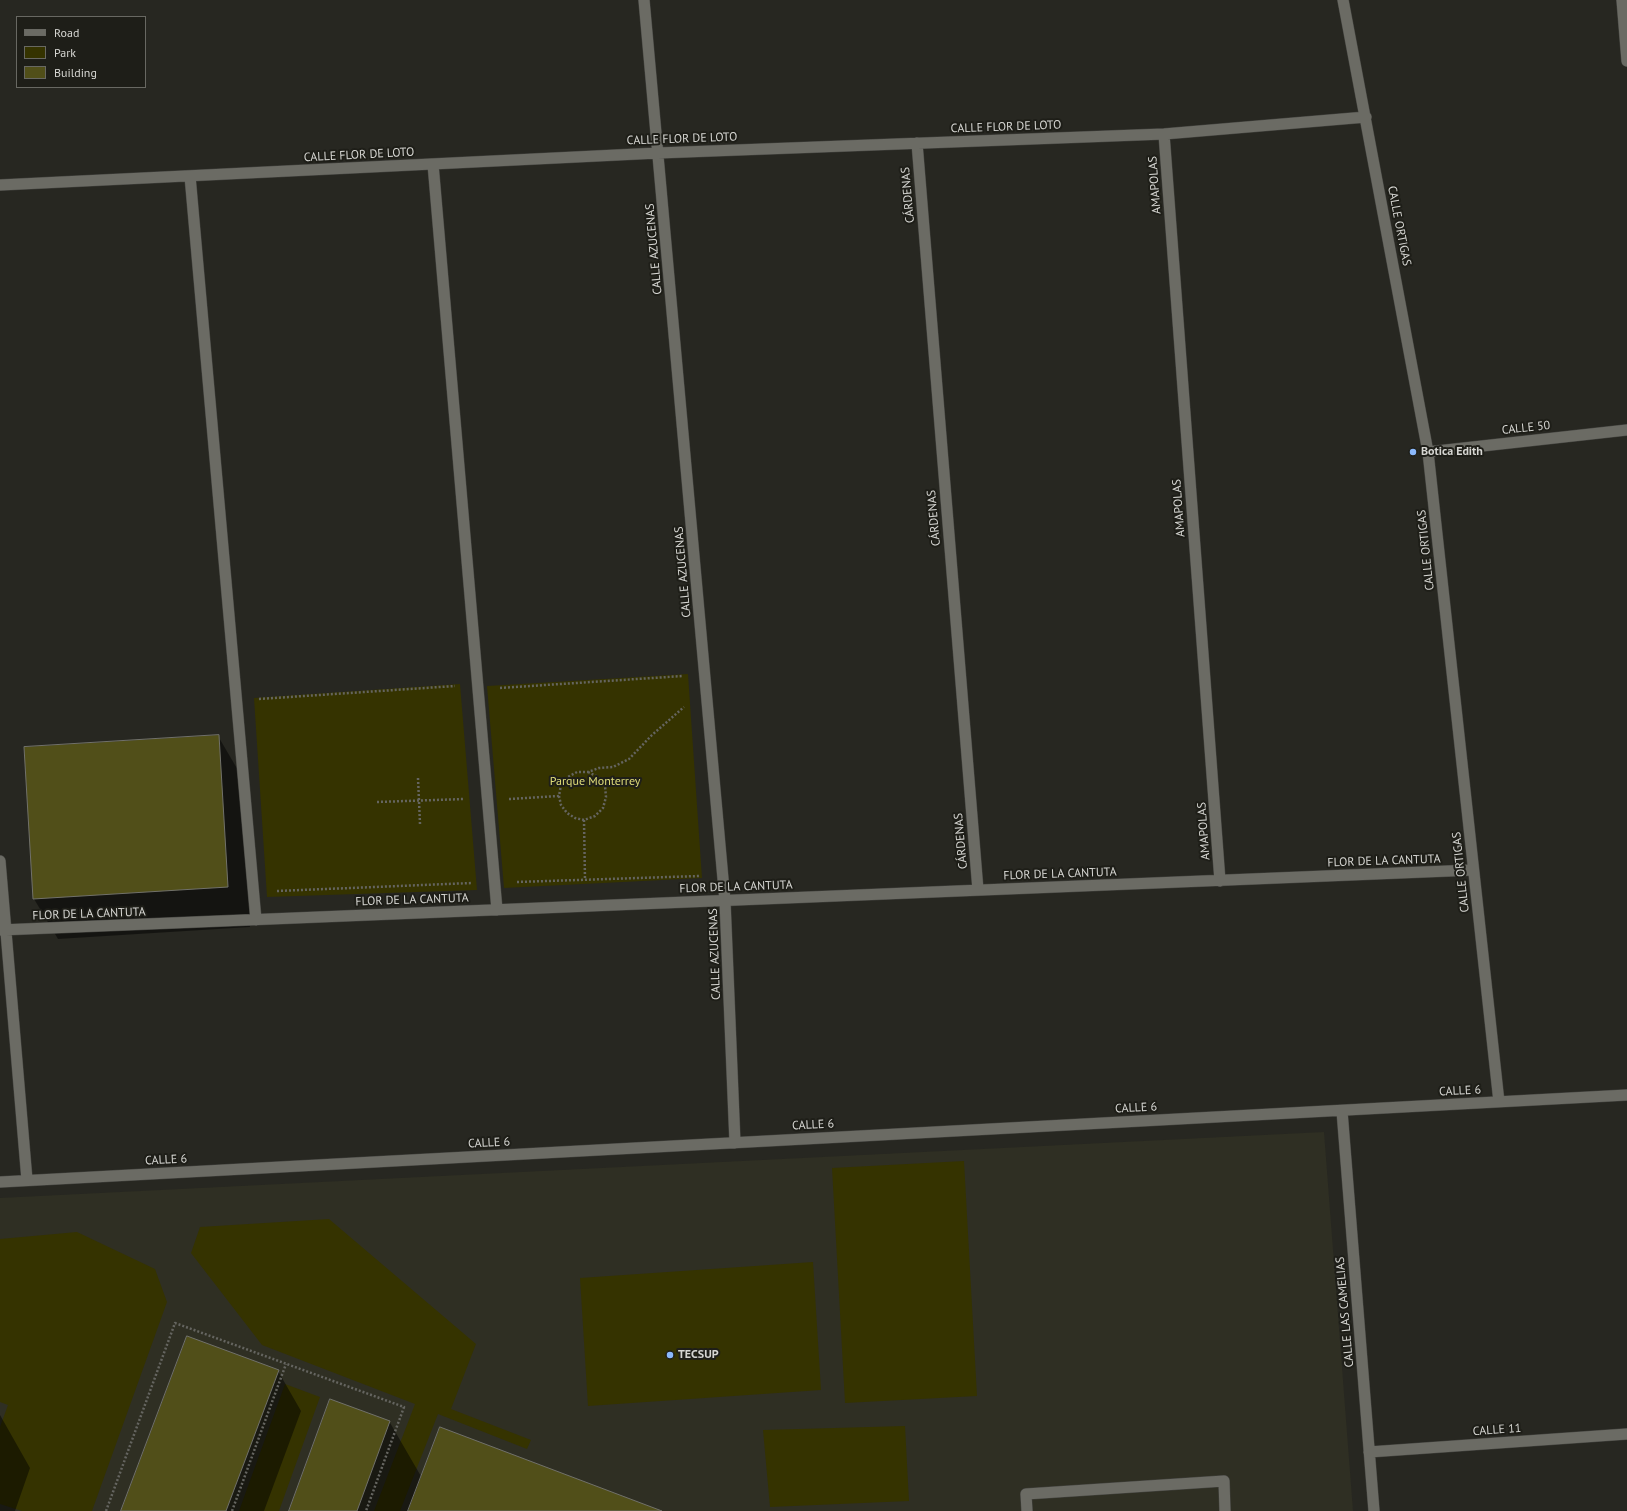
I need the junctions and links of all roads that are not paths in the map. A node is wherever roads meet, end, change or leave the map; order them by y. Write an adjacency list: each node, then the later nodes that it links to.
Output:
1 (644, 0): 8 (street, CALLE AZUCENAS)
2 (1344, 0): 5 (street, CALLE ORTIGAS)
3 (1622, 0): 4 (street)
4 (1627, 61)
5 (1366, 117): 6 (street, CALLE FLOR DE LOTO); 13 (street, CALLE ORTIGAS)
6 (1164, 134): 7 (street, CALLE FLOR DE LOTO); 16 (street, AMAPOLAS)
7 (917, 143): 8 (street, CALLE FLOR DE LOTO); 17 (street, CÁRDENAS)
8 (658, 153): 9 (street, CALLE FLOR DE LOTO); 18 (street, CALLE AZUCENAS)
9 (434, 164): 10 (street, CALLE FLOR DE LOTO); 19 (street)
10 (190, 176): 11 (street, CALLE FLOR DE LOTO); 20 (street)
11 (0, 185)
12 (1627, 430): 13 (street, CALLE 50)
13 (1428, 452): 15 (street, CALLE ORTIGAS)
14 (0, 860): 21 (street)
15 (1473, 870): 16 (street, FLOR DE LA CANTUTA); 23 (street, CALLE ORTIGAS)
16 (1220, 881): 17 (street, FLOR DE LA CANTUTA)
17 (978, 890): 18 (street, FLOR DE LA CANTUTA)
18 (725, 900): 19 (street, FLOR DE LA CANTUTA); 25 (street, CALLE AZUCENAS)
19 (497, 910): 20 (street, FLOR DE LA CANTUTA)
20 (256, 920): 21 (street, FLOR DE LA CANTUTA)
21 (3, 930): 26 (street)
22 (1627, 1095): 23 (street, CALLE 6)
23 (1498, 1102): 24 (street, CALLE 6)
24 (1342, 1111): 25 (street, CALLE 6); 29 (street, CALLE LAS CAMELIAS)
25 (736, 1143): 26 (street, CALLE 6)
26 (27, 1180): 27 (street, CALLE 6)
27 (0, 1182)
28 (1627, 1434): 29 (street, CALLE 11)
29 (1370, 1452): 32 (street, CALLE LAS CAMELIAS)
30 (1026, 1511): 31 (street)
31 (1226, 1511)
32 (1374, 1511)

